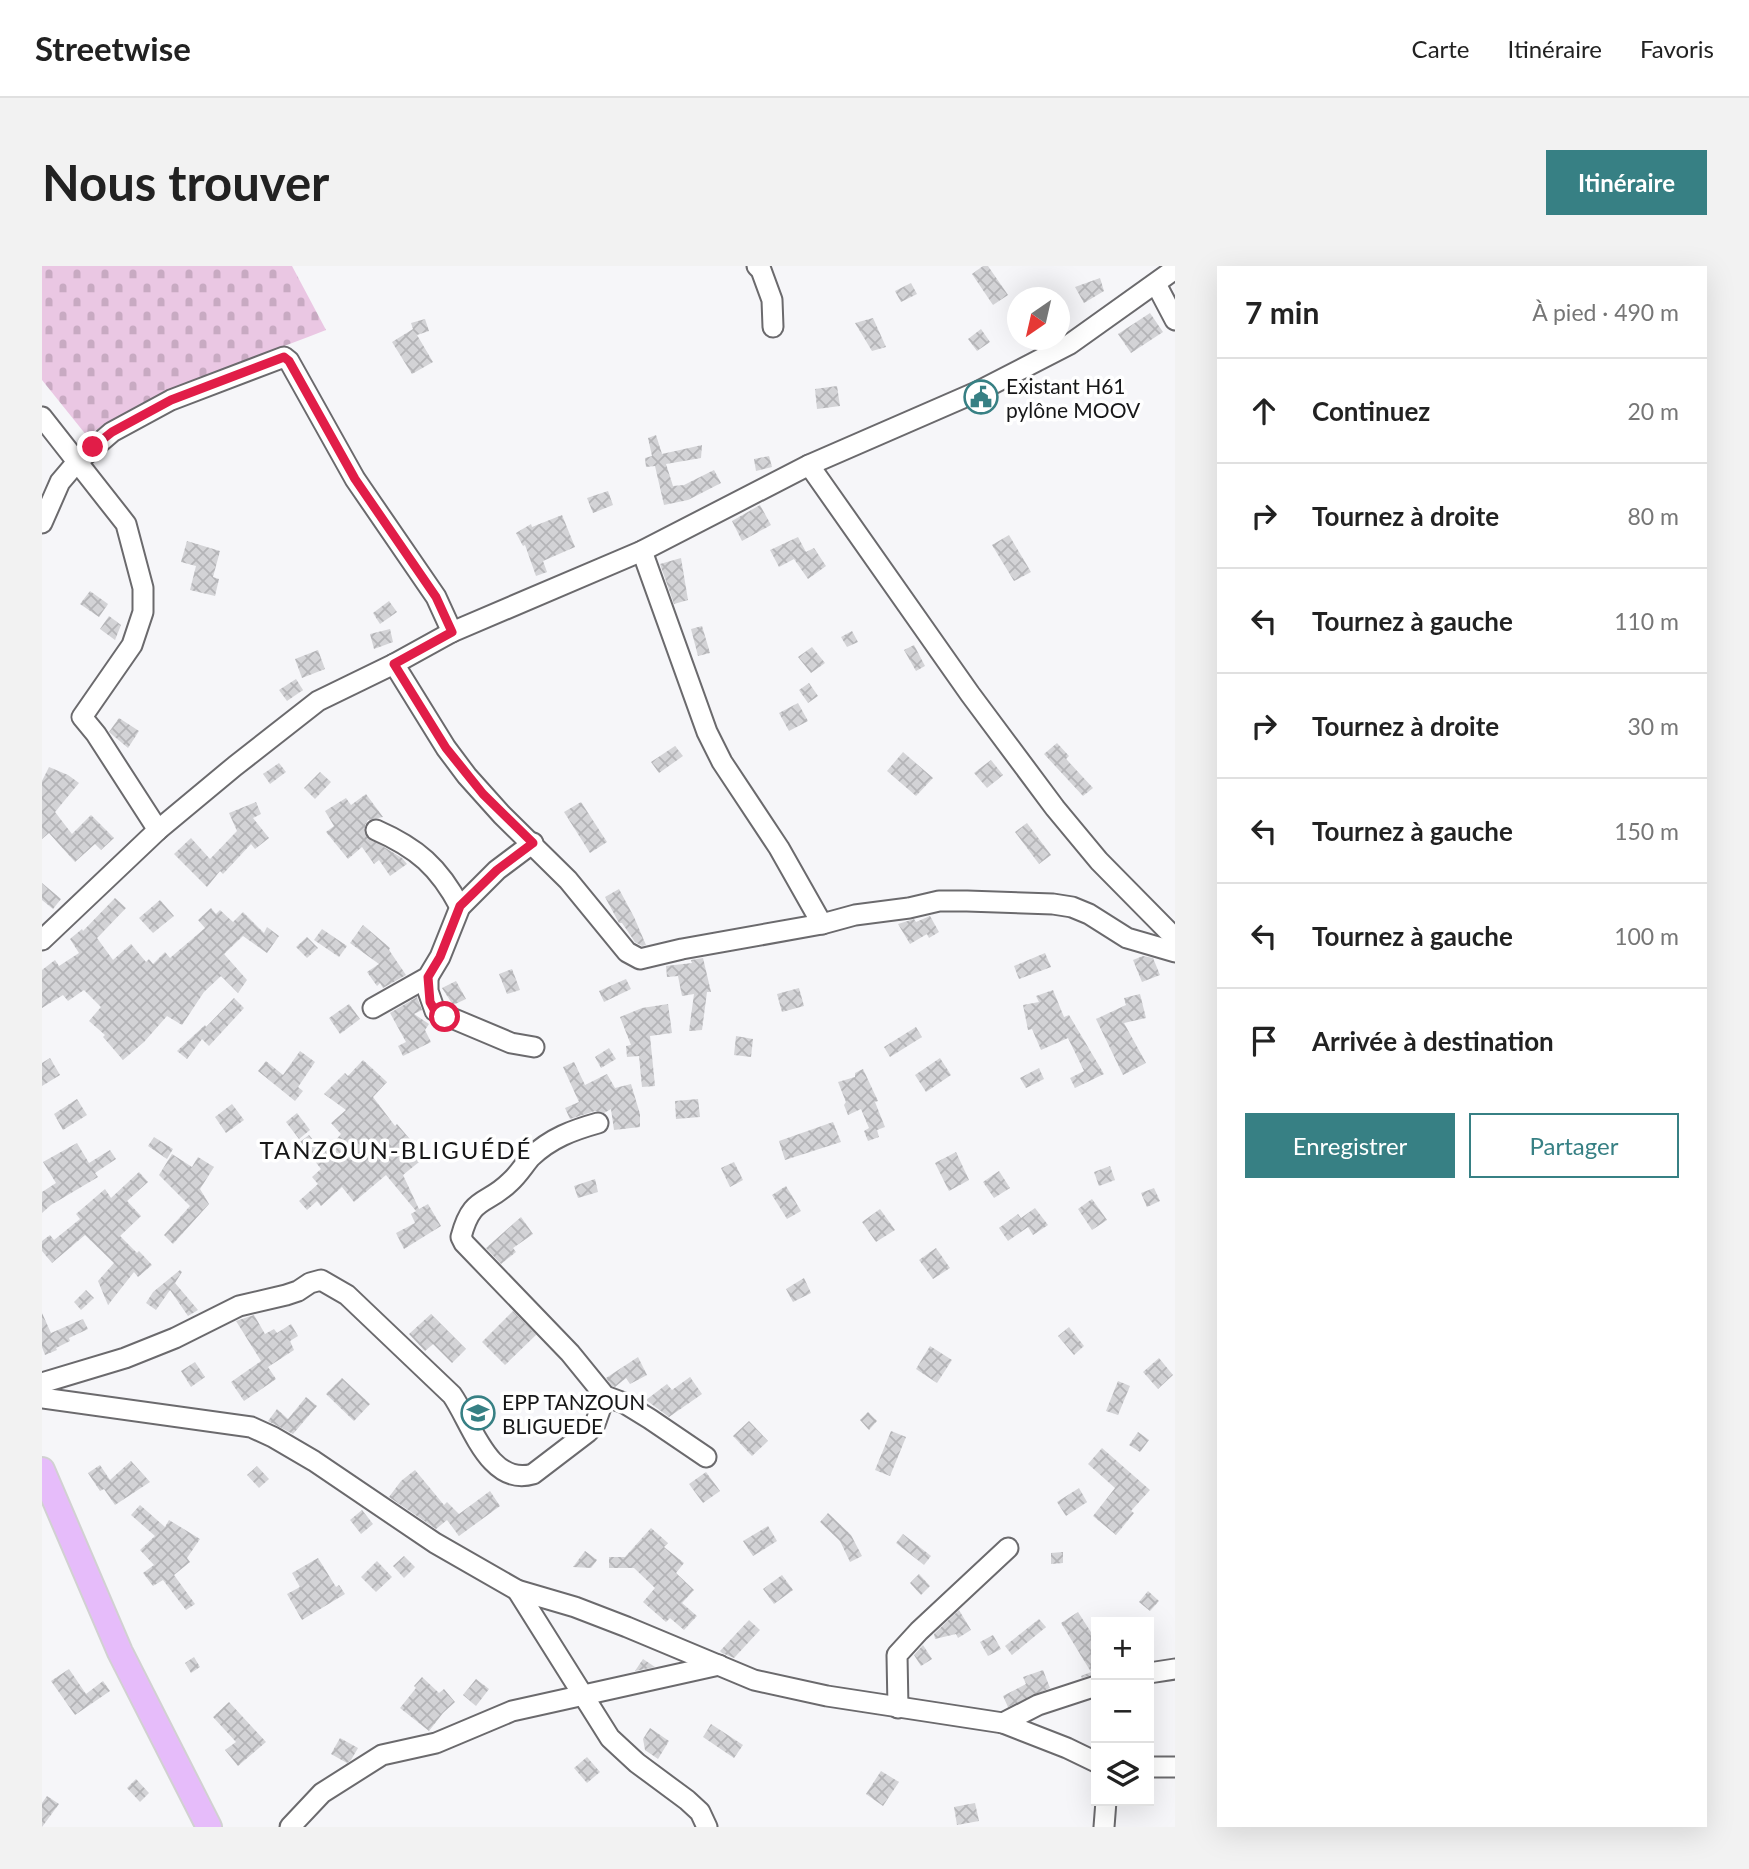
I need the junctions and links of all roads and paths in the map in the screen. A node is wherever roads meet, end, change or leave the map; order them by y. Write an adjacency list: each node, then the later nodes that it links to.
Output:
1 (757, 266): 5 (street)
2 (1175, 269): 3 (street)
3 (1156, 284): 4 (street); 8 (street)
4 (1175, 320)
5 (773, 327)
6 (42, 417): 7 (street)
7 (77, 461): 9 (street); 11 (street); 13 (street)
8 (808, 465): 10 (street); 18 (street)
9 (42, 523)
10 (642, 551): 11 (street); 17 (street)
11 (452, 632): 12 (street)
12 (394, 664): 13 (street); 15 (street)
13 (158, 830): 19 (street)
14 (376, 830): 16 (street)
15 (533, 843): 16 (street); 17 (street)
16 (460, 906): 21 (street)
17 (822, 924): 20 (street)
18 (1172, 932)
19 (42, 940)
20 (1175, 952)
21 (428, 977): 22 (street); 23 (street)
22 (373, 1009)
23 (534, 1047)
24 (598, 1122): 26 (street)
25 (42, 1383): 26 (street)
26 (605, 1396): 28 (street)
27 (42, 1398): 31 (street)
28 (705, 1457)
29 (43, 1478): 43 (main road)
30 (1009, 1548): 37 (street)
31 (517, 1590): 32 (street); 36 (street)
32 (719, 1665): 36 (street); 37 (street)
33 (1175, 1669): 34 (street)
34 (1154, 1672)
35 (1091, 1688): 38 (street)
36 (584, 1695): 44 (street); 45 (street)
37 (898, 1708): 38 (street)
38 (1003, 1723): 39 (street)
39 (1091, 1760)
40 (1154, 1767): 41 (street)
41 (1175, 1767)
42 (1106, 1806): 46 (street)
43 (209, 1827)
44 (289, 1827)
45 (707, 1827)
46 (1104, 1827)

